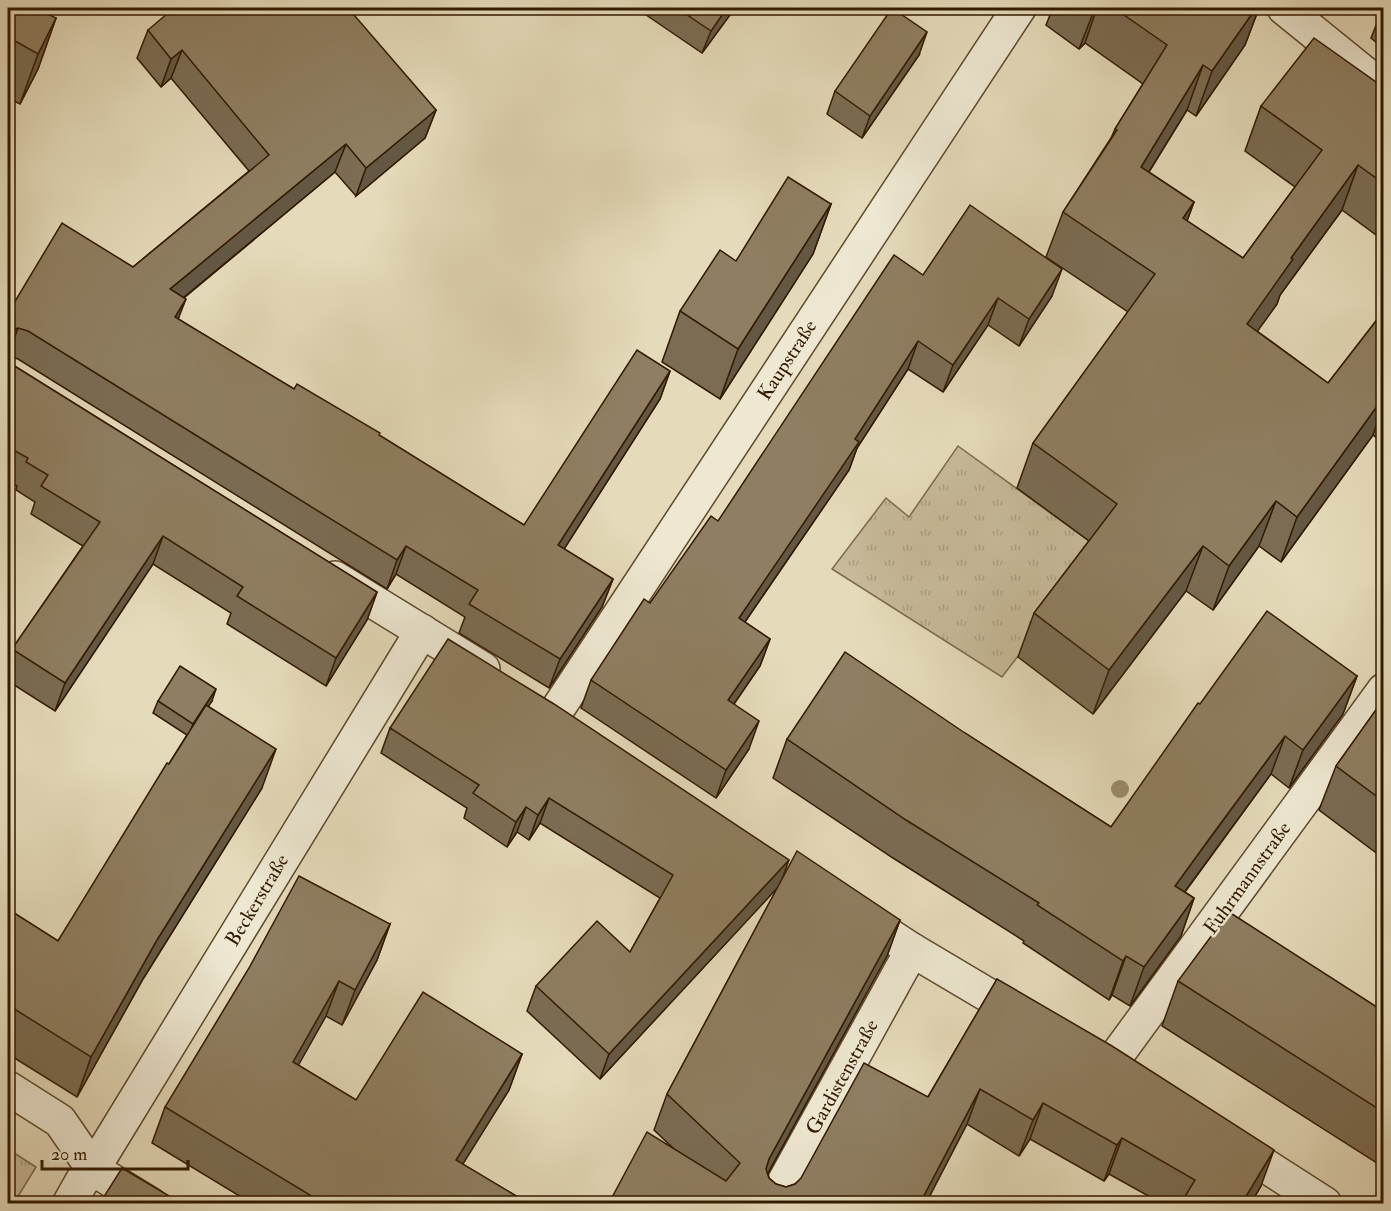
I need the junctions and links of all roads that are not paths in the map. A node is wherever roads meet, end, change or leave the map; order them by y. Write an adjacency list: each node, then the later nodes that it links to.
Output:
1 (1019, 8): 5 (street, Kaupstraße)
2 (1284, 8): 3 (street)
3 (1383, 89)
4 (309, 563): 5 (street)
5 (422, 631): 15 (street, Beckerstraße)
6 (1383, 690): 11 (street, Fuhrmannstraße)
7 (833, 898): 8 (street)
8 (912, 950): 9 (street); 18 (street, Gardistenstraße)
9 (1050, 1031)
10 (1079, 1048): 11 (street)
11 (1109, 1066): 12 (street)
12 (1138, 1085)
13 (8, 1088): 15 (street)
14 (1207, 1128): 19 (street)
15 (93, 1169): 16 (street, Beckerstraße); 17 (street)
16 (69, 1203)
17 (150, 1203)
18 (772, 1203)
19 (1325, 1203)

